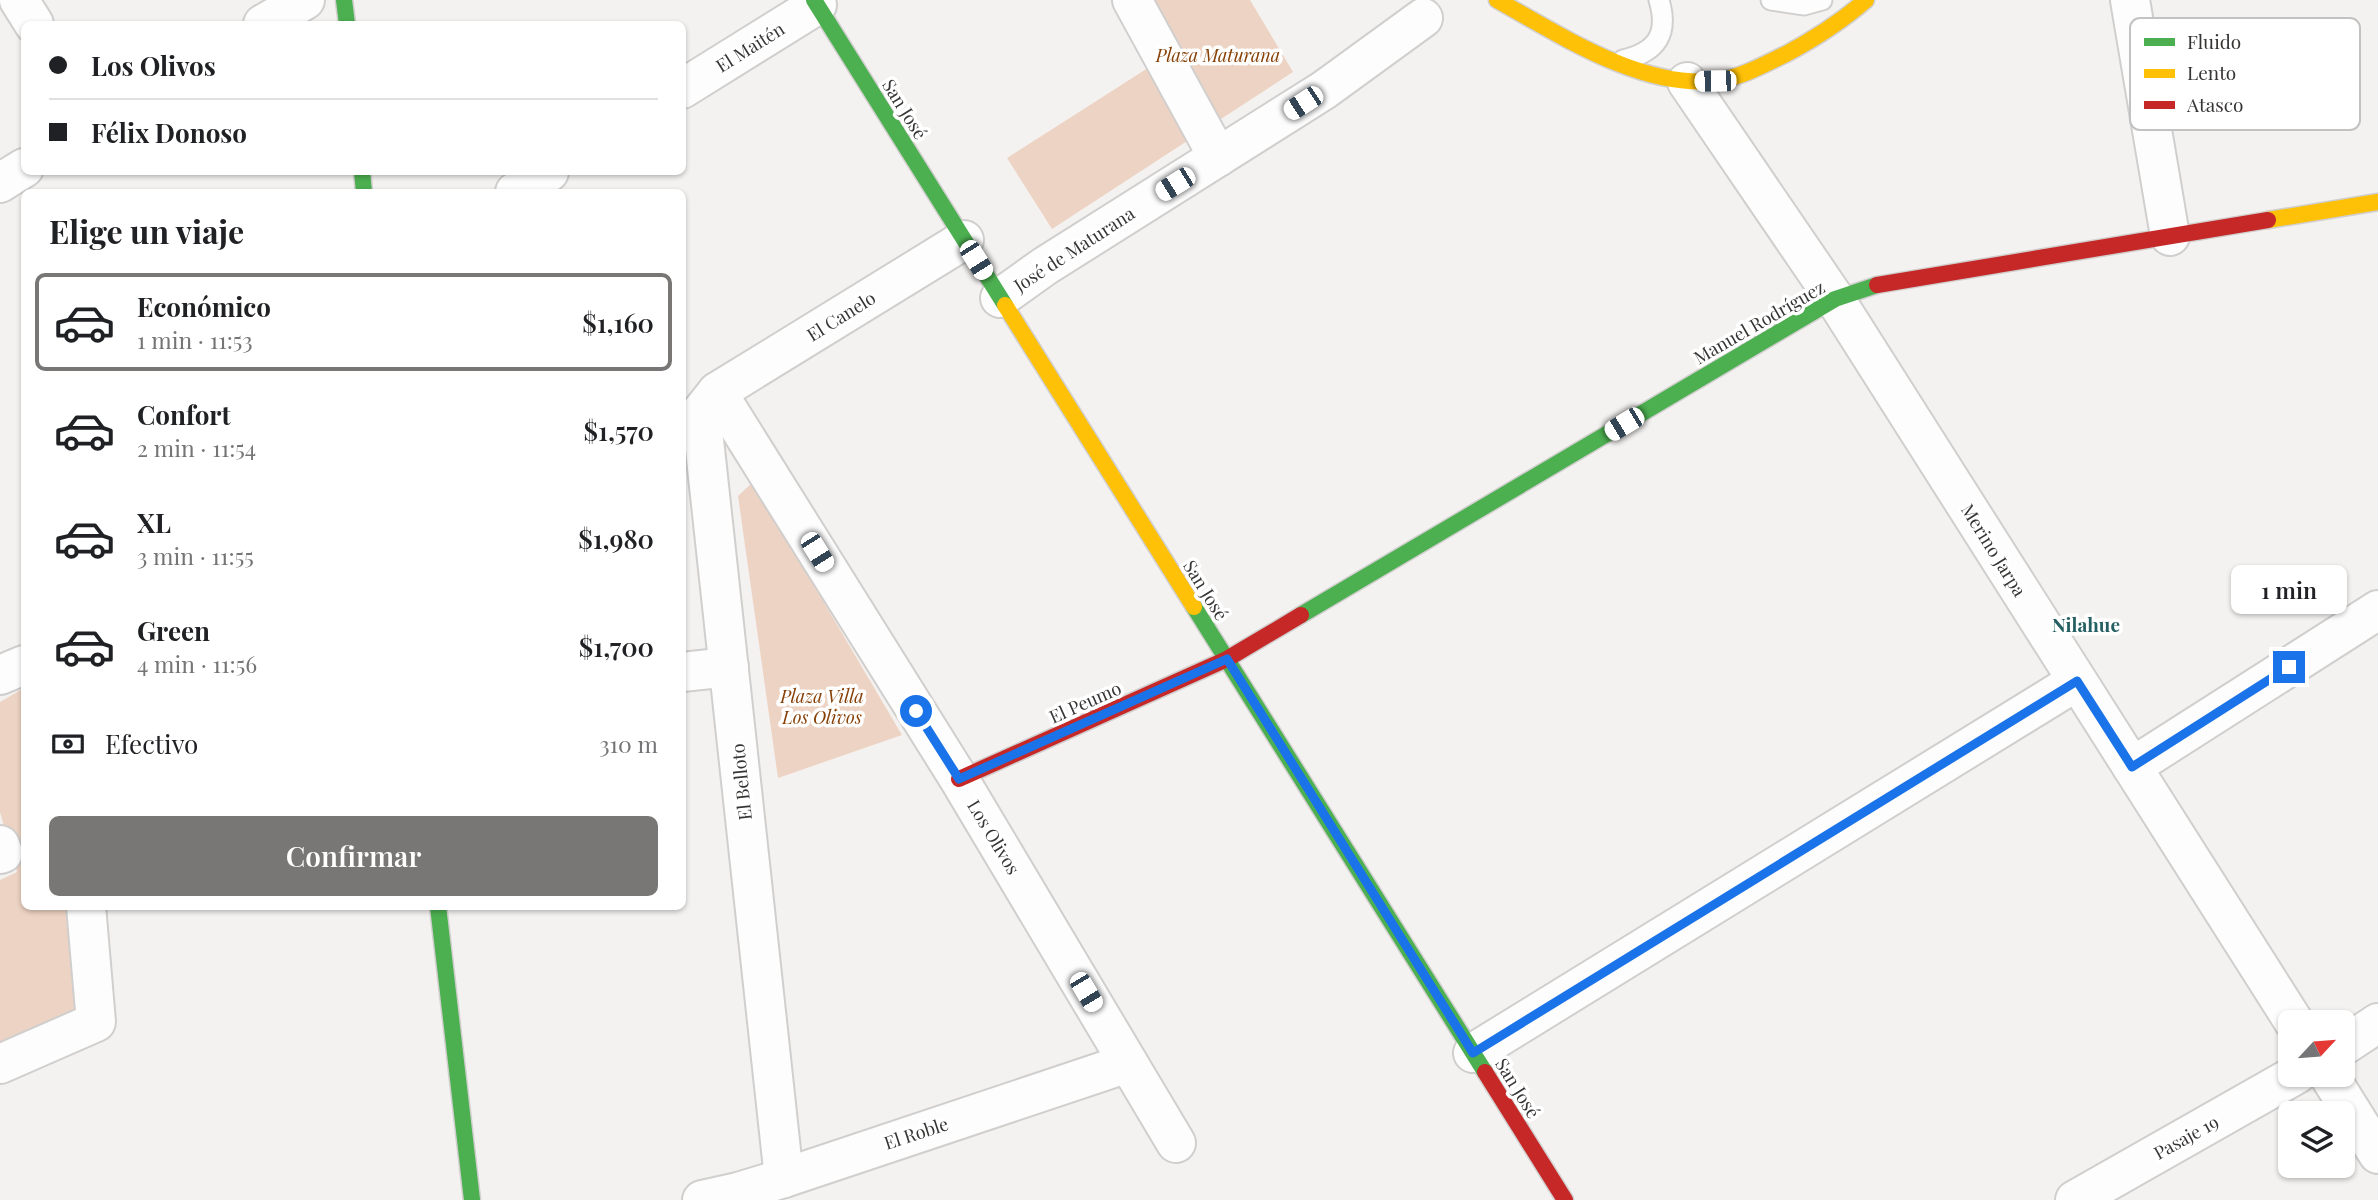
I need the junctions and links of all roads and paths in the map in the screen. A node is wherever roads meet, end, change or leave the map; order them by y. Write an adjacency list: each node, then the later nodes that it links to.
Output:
1 (19, 0): 14 (street)
2 (304, 0): 15 (street)
3 (344, 0): 16 (street)
4 (1132, 0): 21 (street)
5 (1497, 0): 17 (street)
6 (1659, 0): 17 (lane)
7 (1771, 0): 8 (lane)
8 (1822, 0)
9 (1866, 0): 18 (street)
10 (2130, 0): 13 (street)
11 (816, 3): 19 (street, El Maitén); 28 (street, San José)
12 (1423, 18): 21 (street, José de Maturana)
13 (2133, 18)
14 (32, 21)
15 (268, 21)
16 (346, 21)
17 (1615, 63): 18 (street)
18 (1687, 82): 30 (street, Merino Jarpa)
19 (686, 86)
20 (2151, 130): 27 (street)
21 (1219, 157): 29 (street, José de Maturana)
22 (21, 170): 24 (street)
23 (544, 175): 25 (street)
24 (0, 183)
25 (520, 189)
26 (2378, 202): 27 (street, Manuel Rodríguez)
27 (2169, 236): 30 (street, Manuel Rodríguez)
28 (964, 240): 29 (street, San José); 31 (street, El Canelo)
29 (1000, 298): 33 (street, San José)
30 (1835, 299): 33 (street, Manuel Rodríguez); 38 (street, Merino Jarpa)
31 (717, 393): 35 (street, El Belloto); 40 (street, Los Olivos)
32 (2378, 610): 39 (street)
33 (1227, 659): 40 (street, El Peumo); 46 (street, San José)
34 (21, 666): 37 (street)
35 (729, 667): 36 (street); 53 (street, El Belloto)
36 (686, 672)
37 (0, 676)
38 (2077, 681): 39 (street, Merino Jarpa); 46 (street)
39 (2132, 767): 43 (street, Merino Jarpa)
40 (959, 779): 47 (street, Los Olivos)
41 (86, 910): 48 (street)
42 (438, 910): 54 (street)
43 (2286, 1010)
44 (2378, 1023): 45 (street)
45 (2356, 1037)
46 (1473, 1053): 56 (street, San José)
47 (1128, 1063): 51 (street, Los Olivos); 53 (street, El Roble)
48 (0, 1064)
49 (2278, 1085): 57 (street, Pasaje 19)
50 (2336, 1087): 52 (street)
51 (1176, 1143)
52 (2378, 1154)
53 (783, 1178): 55 (street, El Roble)
54 (472, 1200)
55 (702, 1200)
56 (1565, 1200)
57 (2075, 1200)

